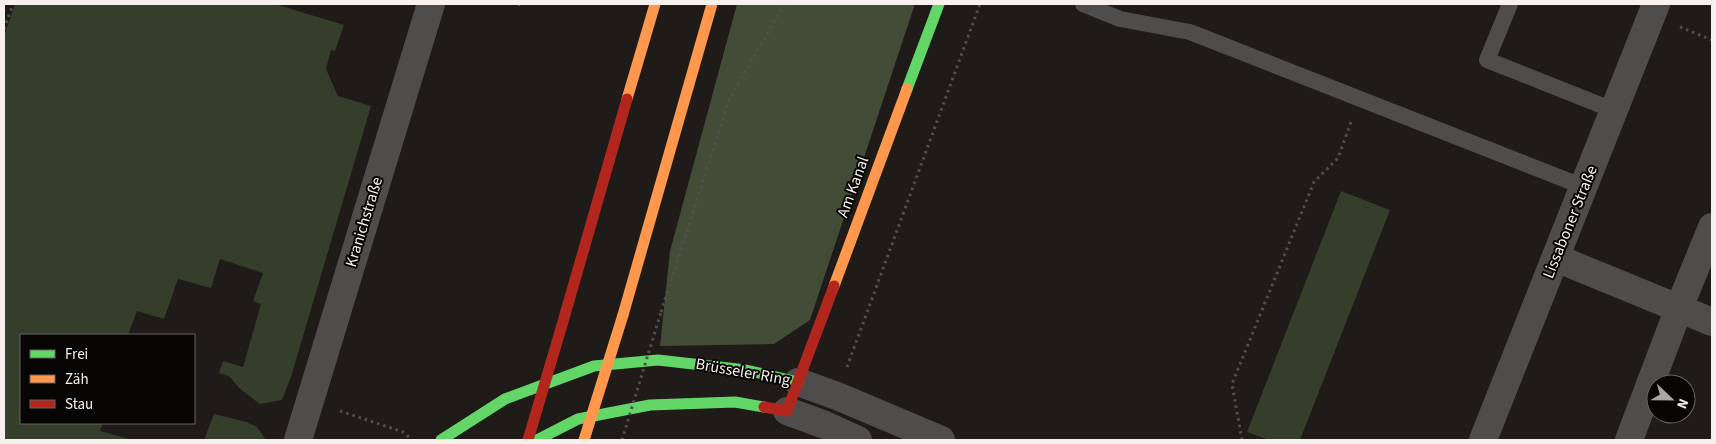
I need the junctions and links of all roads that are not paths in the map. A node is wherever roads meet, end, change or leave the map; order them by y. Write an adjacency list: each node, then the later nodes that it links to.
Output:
1 (431, 4): 16 (street, Kranichstraße)
2 (655, 4): 18 (main road, bridge)
3 (712, 4): 20 (main road, bridge)
4 (939, 4): 14 (main road, Am Kanal)
5 (1083, 4): 9 (lane)
6 (1510, 4): 8 (lane)
7 (1656, 4): 8 (street, Lissaboner Straße)
8 (1613, 110): 9 (street, Lissaboner Straße)
9 (1584, 187): 11 (street, Lissaboner Straße)
10 (1712, 227): 12 (street)
11 (1556, 258): 12 (street); 23 (street, Lissaboner Straße)
12 (1679, 308): 13 (street); 24 (street)
13 (1712, 322)
14 (798, 382): 15 (main road, Am Kanal); 17 (main road, Brüsseler Ring); 22 (street, Brüsseler Ring)
15 (787, 411): 19 (main road, Brüsseler Ring); 21 (street, Brüsseler Ring)
16 (298, 440)
17 (441, 440)
18 (528, 440)
19 (537, 440)
20 (584, 440)
21 (858, 440)
22 (941, 440)
23 (1483, 440)
24 (1629, 440)

